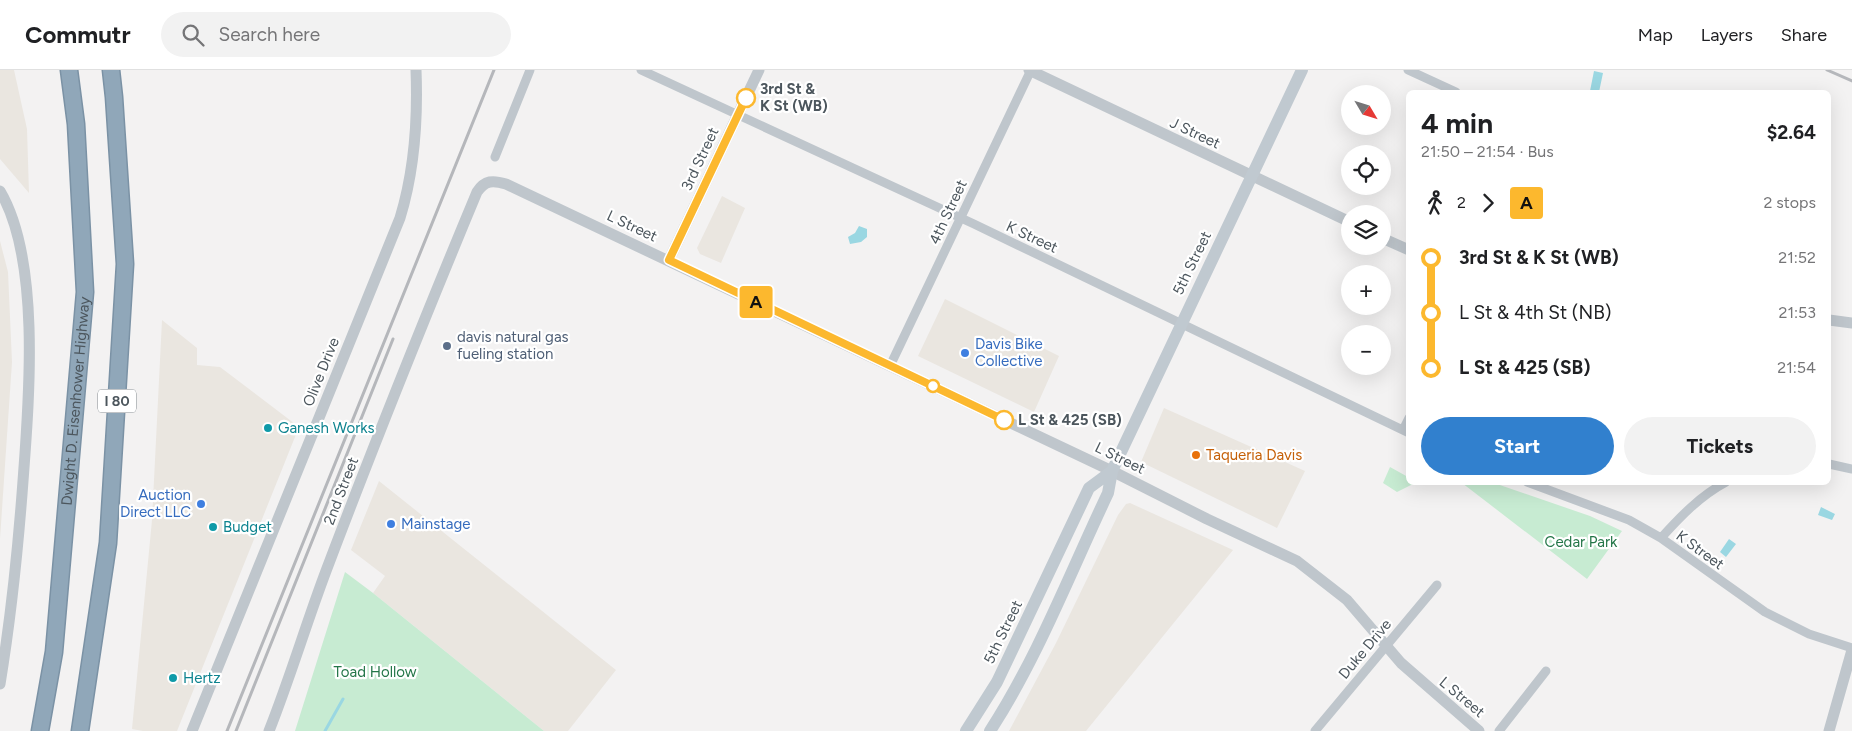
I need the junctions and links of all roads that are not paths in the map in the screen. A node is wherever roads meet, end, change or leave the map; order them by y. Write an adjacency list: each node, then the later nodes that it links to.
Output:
1 (64, 70): 13 (highway)
2 (69, 70): 13 (highway, Dwight D. Eisenhower Highway / I 80)
3 (111, 70): 40 (highway, I 80)
4 (416, 70): 41 (street, Olive Drive)
5 (530, 70): 14 (street)
6 (641, 70): 12 (street, K Street)
7 (759, 70): 12 (street, 3rd Street)
8 (1030, 70): 15 (street, J Street); 19 (street, 4th Street)
9 (1302, 70): 15 (main road, 5th Street)
10 (1408, 70): 11 (street)
11 (1452, 90)
12 (738, 115): 19 (street, K Street); 22 (street, 3rd Street)
13 (76, 124): 39 (highway, Dwight D. Eisenhower Highway / I 80)
14 (495, 157)
15 (1252, 176): 18 (street, J Street); 25 (main road, 5th Street)
16 (484, 183): 22 (street, L Street); 42 (street, 2nd Street)
17 (0, 191): 38 (street)
18 (1341, 218)
19 (961, 219): 25 (street, K Street); 26 (street, 4th Street)
20 (1391, 242): 21 (street)
21 (1406, 249)
22 (669, 260): 26 (street, L Street)
23 (1831, 320): 24 (street)
24 (1852, 323)
25 (1181, 324): 27 (street, K Street); 30 (main road, 5th Street)
26 (890, 366): 30 (street, L Street)
27 (1406, 431)
28 (1831, 464): 29 (street)
29 (1852, 469)
30 (1112, 471): 35 (street, L Street); 43 (main road, 5th Street); 44 (main road, 5th Street)
31 (1534, 485): 33 (street, K Street)
32 (1721, 485): 33 (street)
33 (1662, 538): 36 (street, K Street)
34 (1437, 585): 35 (street, Duke Drive)
35 (1386, 644): 45 (street, Duke Drive); 46 (street, L Street)
36 (1852, 649): 48 (street)
37 (1546, 671): 47 (street)
38 (0, 684)
39 (40, 731)
40 (80, 731)
41 (192, 731)
42 (269, 731)
43 (966, 731)
44 (990, 731)
45 (1315, 731)
46 (1479, 731)
47 (1499, 731)
48 (1829, 731)

